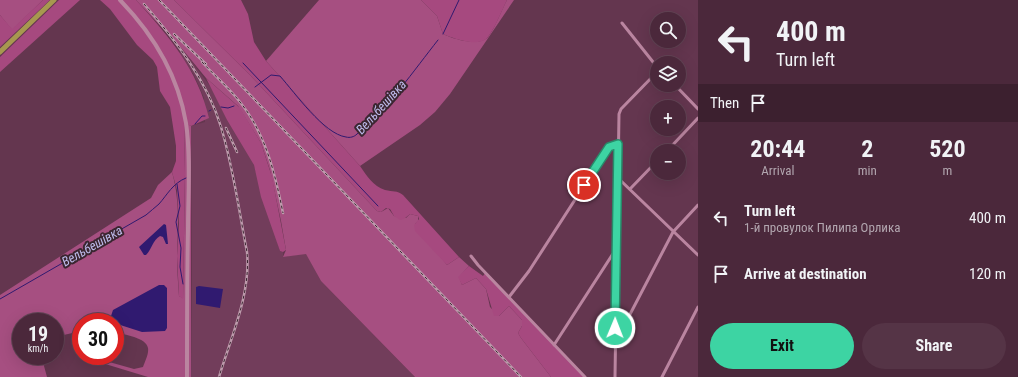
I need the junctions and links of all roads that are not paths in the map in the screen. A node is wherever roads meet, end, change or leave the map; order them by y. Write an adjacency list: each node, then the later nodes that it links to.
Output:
1 (54, 0): 4 (highway)
2 (120, 0): 24 (street)
3 (622, 23): 5 (street)
4 (0, 52)
5 (650, 57)
6 (650, 79): 10 (street)
7 (682, 92): 8 (street)
8 (698, 109)
9 (698, 118): 11 (street)
10 (618, 144): 13 (street); 20 (street)
11 (674, 144)
12 (650, 168): 14 (street)
13 (619, 179): 14 (street); 17 (street)
14 (630, 189): 16 (street)
15 (698, 205): 16 (street)
16 (673, 232): 18 (street); 22 (street)
17 (616, 248): 22 (street); 23 (street)
18 (698, 255)
19 (471, 256): 20 (street)
20 (509, 297): 23 (street)
21 (698, 307): 27 (street)
22 (615, 344): 26 (street)
23 (554, 345): 25 (street)
24 (187, 377)
25 (585, 377)
26 (615, 377)
27 (662, 377)

